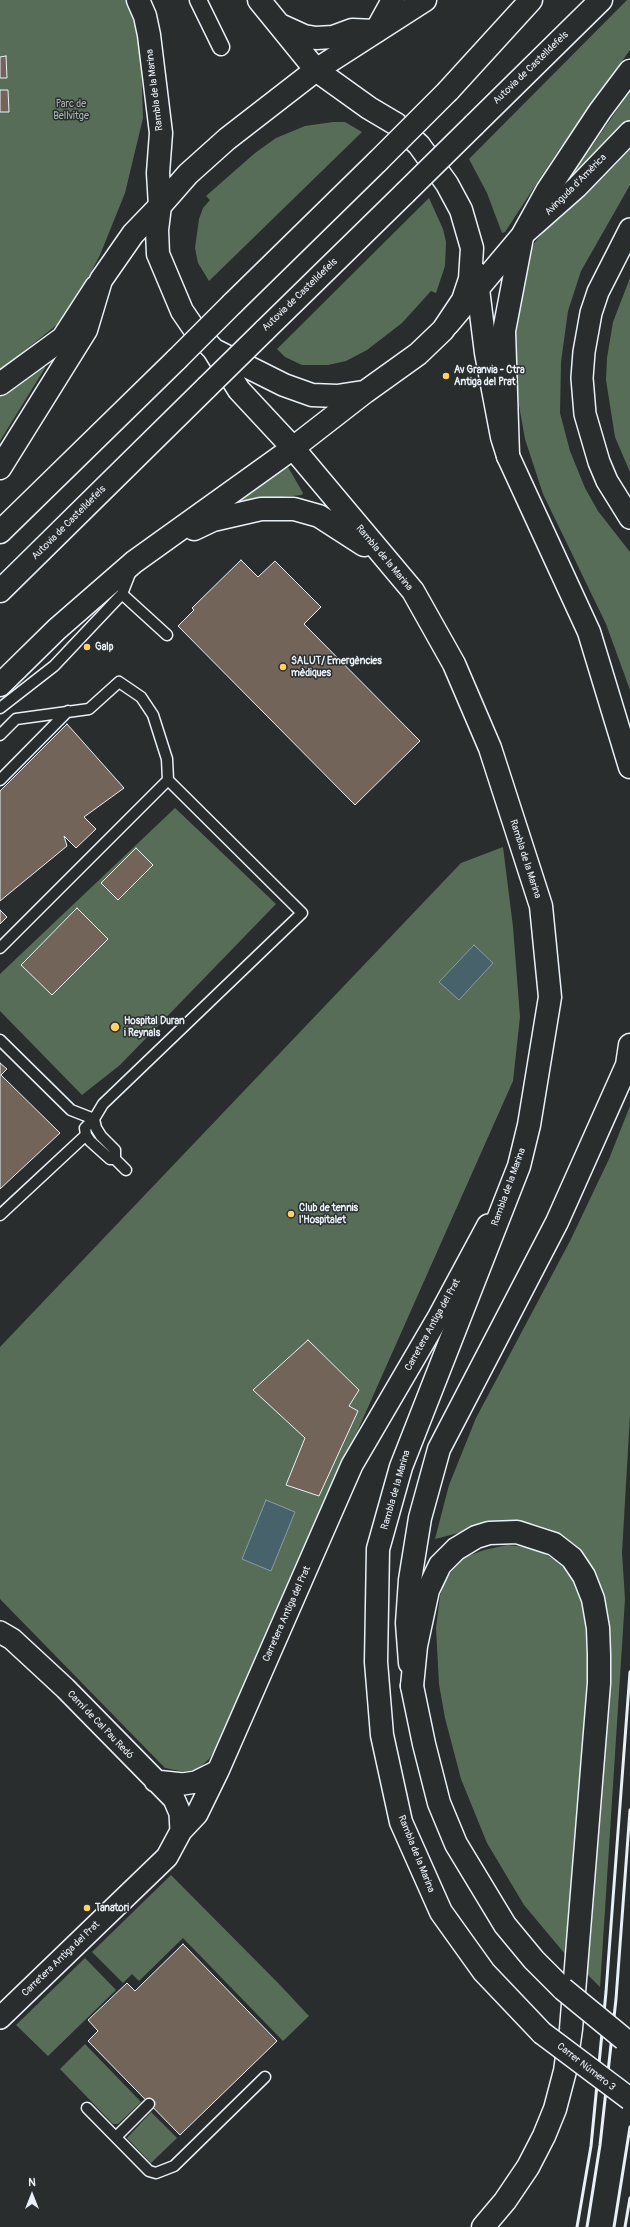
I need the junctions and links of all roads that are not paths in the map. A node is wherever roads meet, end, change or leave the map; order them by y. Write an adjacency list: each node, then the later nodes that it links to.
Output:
1 (138, 0): 14 (main road, Rambla de la Marina)
2 (198, 0): 10 (street)
3 (259, 0): 8 (main road)
4 (393, 0): 9 (main road)
5 (425, 0): 9 (main road)
6 (531, 0): 28 (main road, bridge)
7 (601, 0): 32 (main road, Autovia de Castelldefels, bridge)
8 (280, 25): 9 (main road); 11 (main road)
9 (376, 31): 11 (main road)
10 (221, 47)
11 (316, 70): 14 (main road); 17 (main road)
12 (630, 70): 16 (main road)
13 (630, 133): 16 (street, Avinguda d'Amèrica)
14 (160, 206): 18 (main road); 21 (main road, Rambla de la Marina)
15 (630, 229): 27 (street)
16 (522, 236): 19 (main road); 25 (main road)
17 (472, 248): 19 (main road); 20 (main road)
18 (101, 280): 22 (main road); 26 (main road)
19 (478, 290): 20 (main road); 25 (main road)
20 (448, 324): 23 (main road)
21 (214, 350): 23 (main road); 24 (main road, Rambla de la Marina)
22 (0, 384)
23 (365, 392): 24 (main road)
24 (293, 448): 29 (main road); 30 (main road, Rambla de la Marina)
25 (508, 456): 39 (main road)
26 (0, 468)
27 (630, 518)
28 (0, 532)
29 (160, 544): 30 (main road); 31 (main road)
30 (386, 561): 48 (main road, Rambla de la Marina)
31 (134, 562): 33 (lane); 35 (main road)
32 (0, 591)
33 (122, 594): 34 (lane); 36 (lane)
34 (166, 635)
35 (0, 685)
36 (0, 708)
37 (68, 711): 38 (lane); 40 (lane); 41 (lane)
38 (0, 735)
39 (630, 767)
40 (0, 780)
41 (168, 780): 42 (lane); 45 (lane)
42 (0, 948)
43 (0, 1040): 45 (lane)
44 (630, 1045): 52 (main road)
45 (94, 1119): 46 (lane); 47 (lane)
46 (86, 1135): 47 (lane); 50 (lane)
47 (115, 1159): 49 (lane)
48 (519, 1166): 53 (street, Carretera Antiga del Prat); 57 (main road, Rambla de la Marina)
49 (126, 1170)
50 (0, 1215)
51 (0, 1632): 54 (street, Camí de Cal Pau Redó)
52 (412, 1686): 58 (main road, bridge); 64 (main road)
53 (218, 1771): 54 (street); 55 (street, Carretera Antiga del Prat)
54 (155, 1781): 55 (street, Camí de Cal Pau Redó)
55 (181, 1830): 56 (street, Carretera Antiga del Prat)
56 (0, 2018)
57 (542, 2033): 60 (main road, Carrer Número 3, bridge)
58 (630, 2043)
59 (265, 2077): 63 (lane)
60 (630, 2099)
61 (149, 2104): 63 (lane)
62 (86, 2108): 63 (lane)
63 (116, 2137)
64 (484, 2227)

